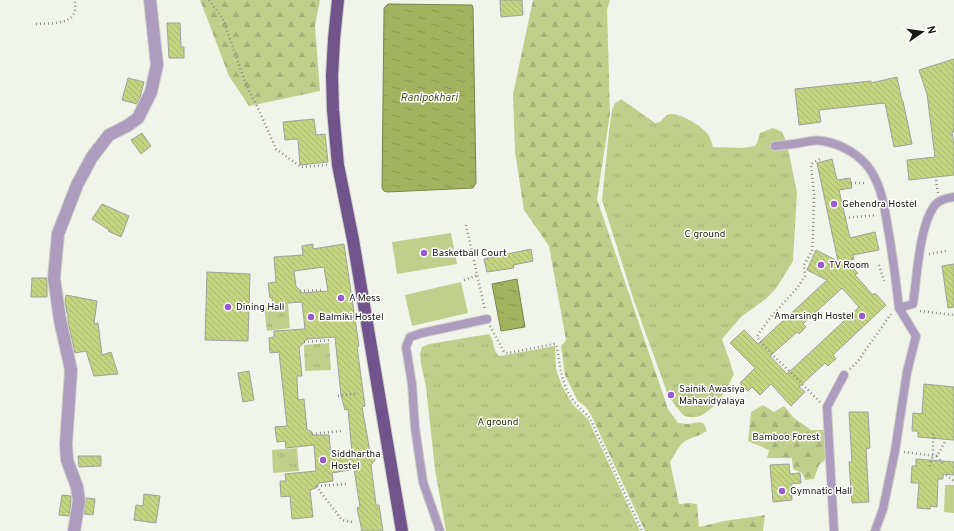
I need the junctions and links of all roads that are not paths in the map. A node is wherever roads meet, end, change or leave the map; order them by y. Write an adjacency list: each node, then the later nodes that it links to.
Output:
1 (150, 0): 8 (street)
2 (338, 0): 9 (main road)
3 (774, 146): 5 (lane)
4 (954, 197): 5 (lane)
5 (899, 308): 12 (lane)
6 (487, 319): 10 (lane)
7 (844, 374): 11 (lane)
8 (74, 531)
9 (402, 531)
10 (440, 531)
11 (834, 531)
12 (875, 531)

